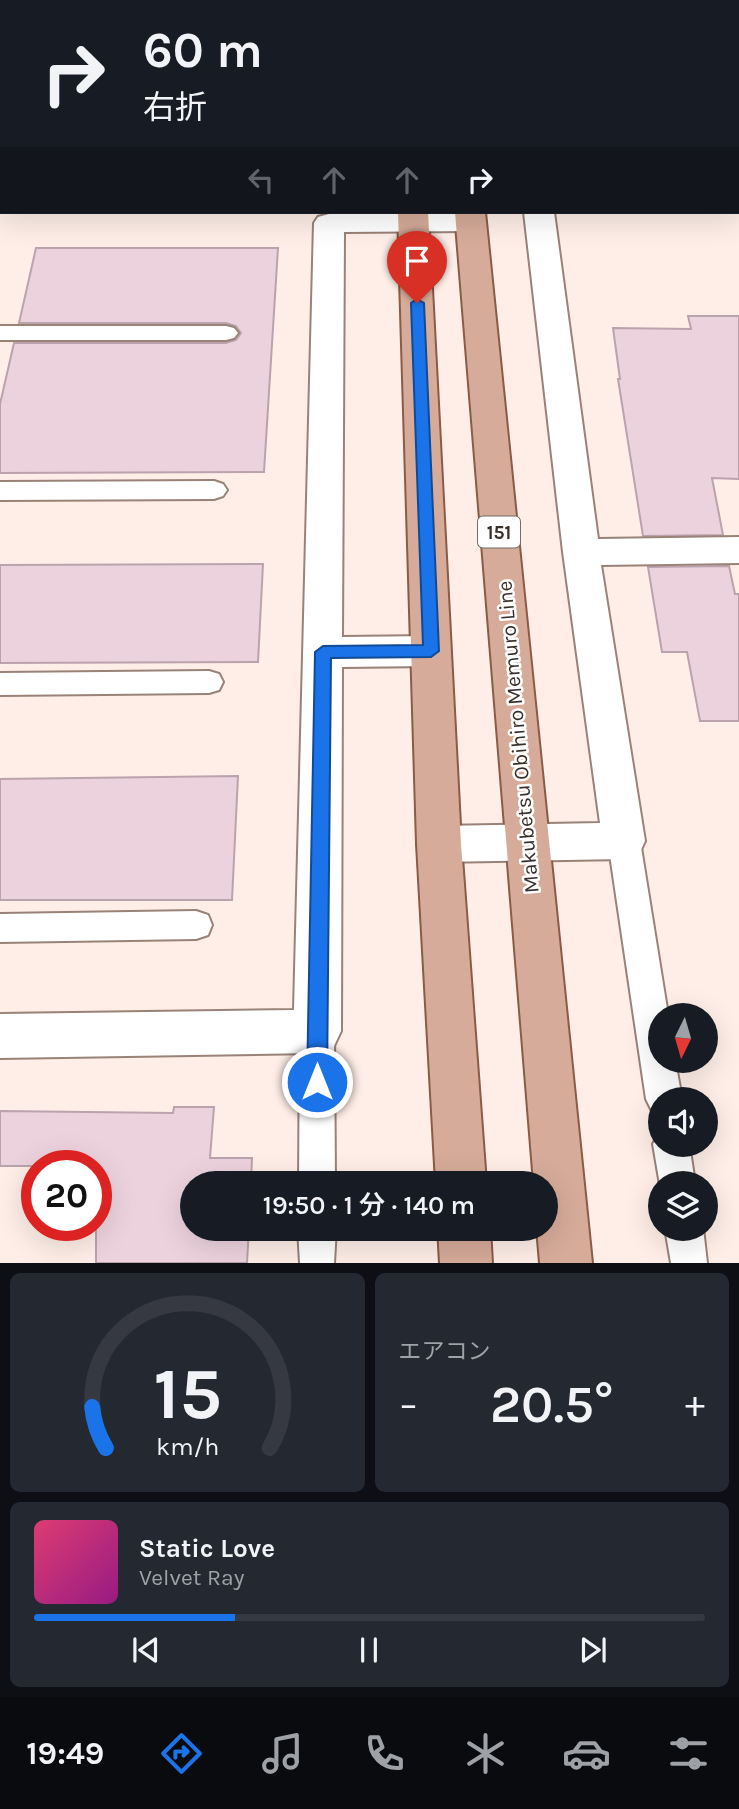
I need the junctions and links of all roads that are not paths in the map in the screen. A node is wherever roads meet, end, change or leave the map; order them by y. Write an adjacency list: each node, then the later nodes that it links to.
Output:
1 (539, 214): 10 (street)
2 (414, 217): 3 (street); 4 (street); 11 (main road)
3 (471, 217): 16 (main road, Makubetsu Obihiro Memuro Line / 151)
4 (329, 218): 12 (street)
5 (226, 332): 6 (lane)
6 (0, 333)
7 (214, 490): 8 (lane)
8 (0, 491)
9 (739, 550): 10 (street)
10 (581, 552): 15 (street)
11 (431, 651): 12 (street); 17 (main road)
12 (323, 652): 20 (street)
13 (209, 682): 14 (lane)
14 (0, 684)
15 (624, 841): 16 (street); 22 (lane)
16 (527, 843): 17 (street); 27 (main road, Makubetsu Obihiro Memuro Line / 151)
17 (439, 844): 24 (main road)
18 (196, 925): 19 (lane)
19 (0, 928)
20 (317, 1031): 21 (street); 23 (lane)
21 (0, 1036)
22 (662, 1087)
23 (317, 1171)
24 (460, 1171)
25 (465, 1241): 26 (main road)
26 (466, 1263)
27 (566, 1263)

